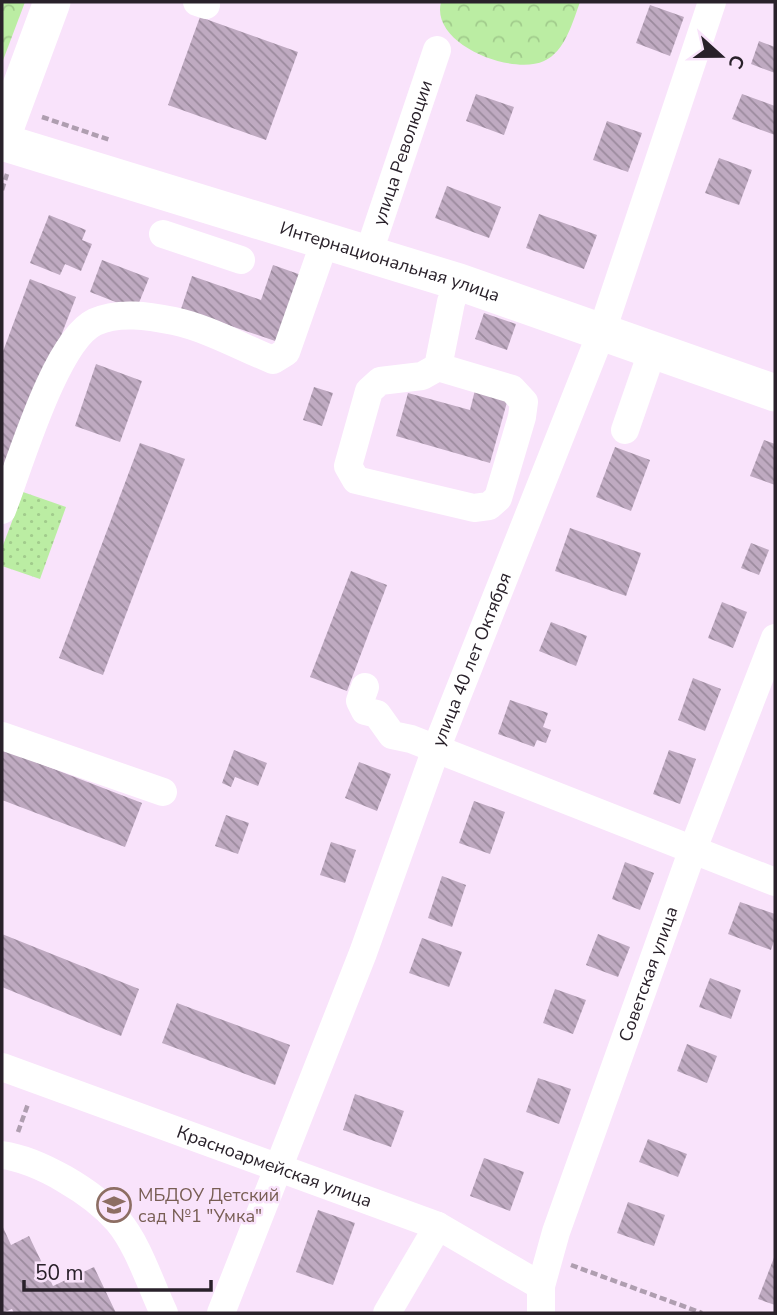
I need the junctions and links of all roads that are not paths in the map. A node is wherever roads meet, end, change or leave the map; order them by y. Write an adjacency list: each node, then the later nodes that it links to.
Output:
1 (52, 2): 4 (main road)
2 (712, 2): 11 (street, улица 40 лет Октября)
3 (438, 50): 8 (street, улица Революции)
4 (2, 136)
5 (2, 142): 7 (main road, Интернациональная улица)
6 (163, 234): 9 (street)
7 (325, 241): 8 (main road, Интернациональная улица); 16 (street)
8 (368, 255): 10 (main road, Интернациональная улица)
9 (241, 260)
10 (459, 282): 11 (main road, Интернациональная улица); 13 (street)
11 (602, 331): 12 (main road, Интернациональная улица); 20 (street, улица 40 лет Октября)
12 (653, 349): 14 (main road, Интернациональная улица); 15 (street)
13 (438, 367): 13 (street)
14 (775, 393)
15 (625, 430)
16 (2, 510)
17 (775, 638): 22 (street, Советская улица)
18 (365, 687): 20 (street)
19 (2, 736): 21 (street)
20 (436, 749): 22 (street); 26 (street, улица 40 лет Октября)
21 (163, 792)
22 (693, 849): 23 (street); 28 (street, Советская улица)
23 (775, 882)
24 (2, 1067): 26 (street, Красноармейская улица)
25 (5, 1155): 29 (street)
26 (279, 1170): 27 (street, Красноармейская улица); 30 (street, улица 40 лет Октября)
27 (439, 1226): 28 (street, Красноармейская улица); 31 (street)
28 (541, 1299)
29 (164, 1313)
30 (222, 1313)
31 (387, 1313)

